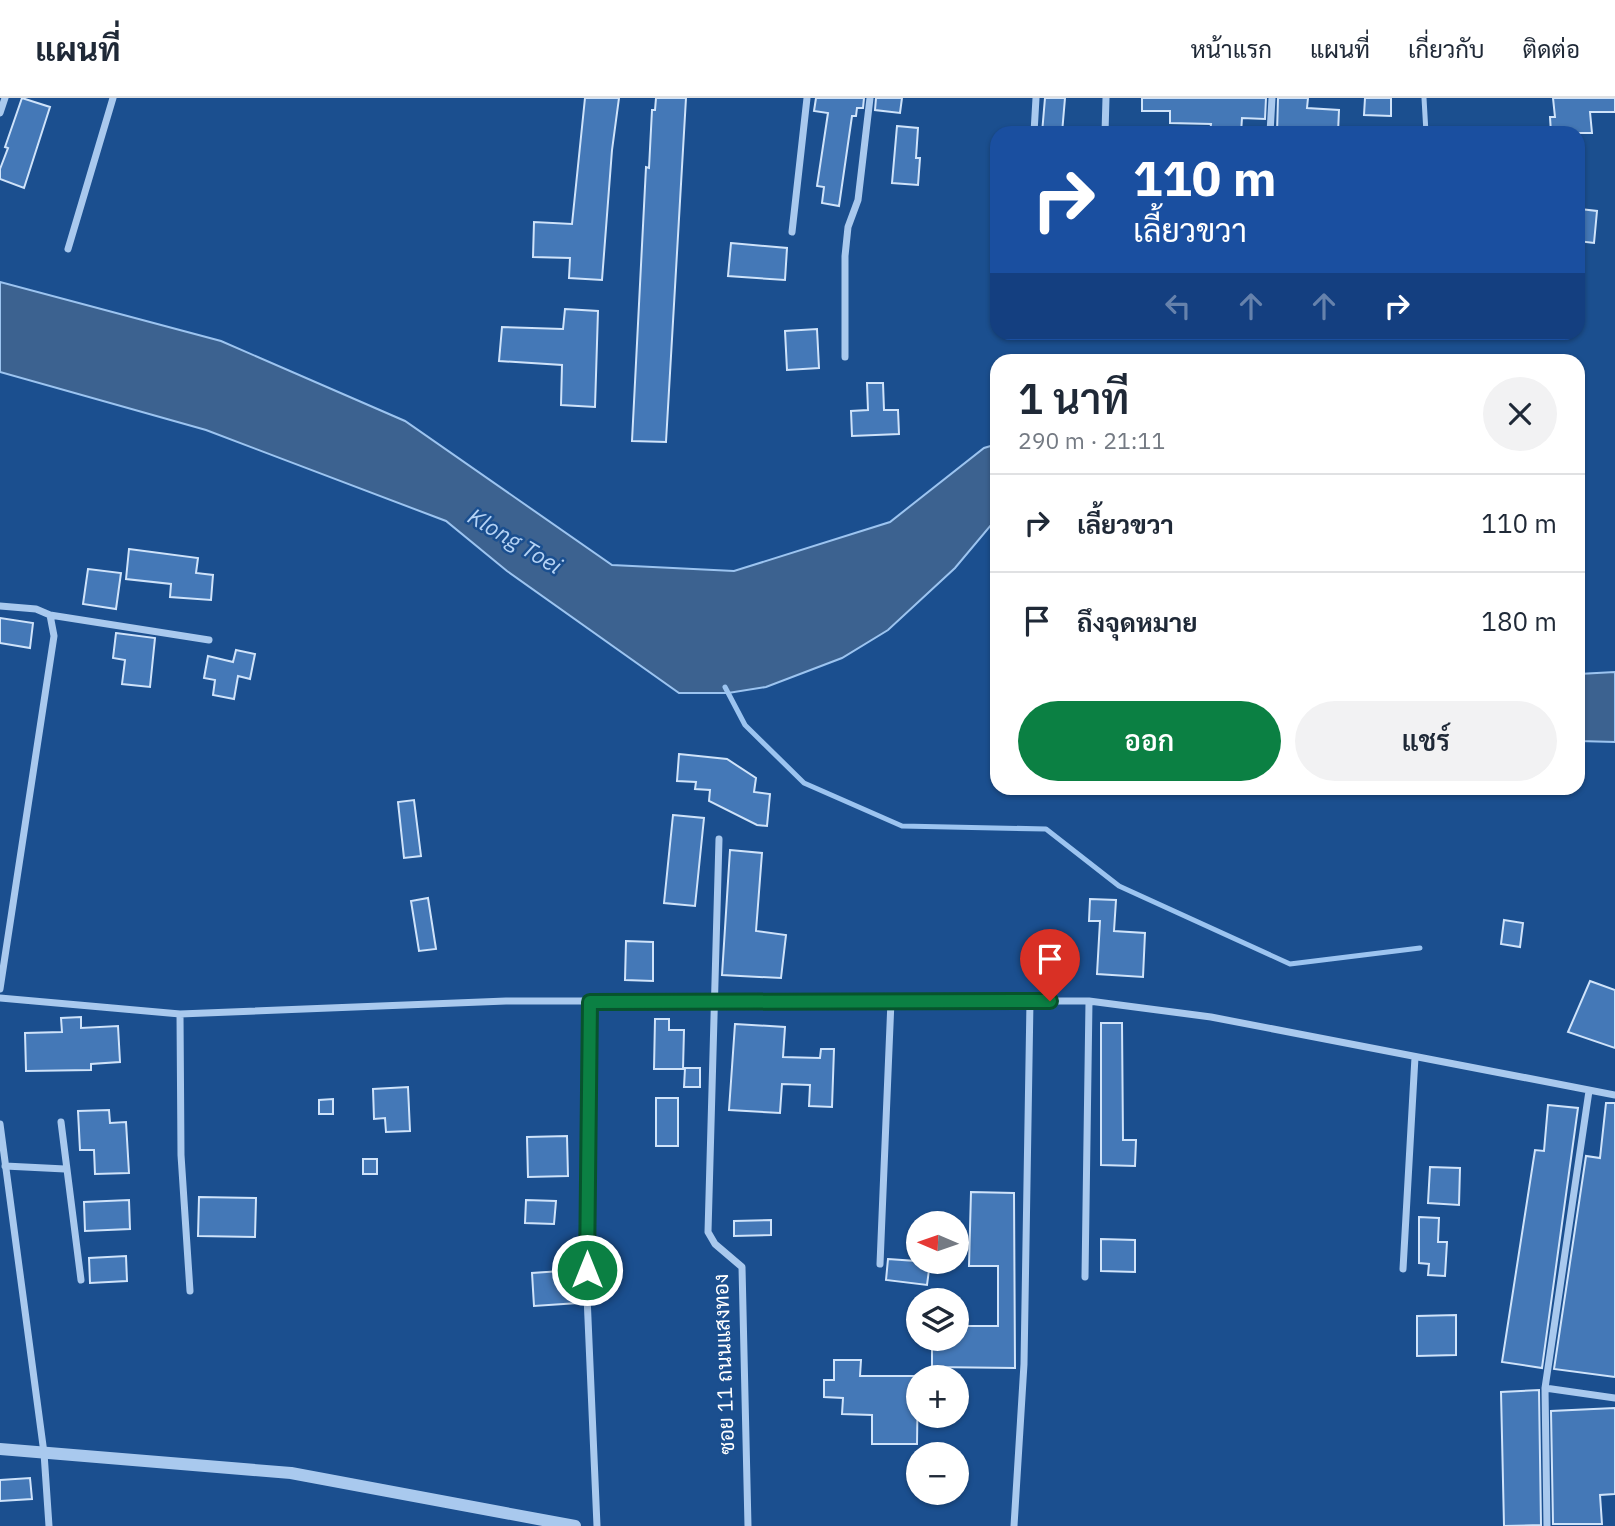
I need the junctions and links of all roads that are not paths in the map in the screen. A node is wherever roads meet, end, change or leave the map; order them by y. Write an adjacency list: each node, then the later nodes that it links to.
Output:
1 (5, 98): 9 (street)
2 (113, 98): 15 (street)
3 (807, 98): 14 (street)
4 (870, 98): 16 (street)
5 (1036, 98): 10 (street)
6 (1106, 98): 11 (street)
7 (1272, 98): 12 (street)
8 (1424, 98): 13 (lane)
9 (0, 113)
10 (1034, 126)
11 (1105, 126)
12 (1270, 126)
13 (1426, 126)
14 (792, 232)
15 (68, 249)
16 (845, 357)
17 (0, 606): 18 (street)
18 (50, 615): 19 (street); 21 (street)
19 (209, 640)
20 (719, 839): 27 (street, ซอย 11 ถนนแสงทอง)
21 (0, 989)
22 (0, 998): 28 (street)
23 (891, 1001): 24 (street); 27 (street); 36 (street)
24 (1030, 1001): 25 (street); 49 (street)
25 (1089, 1001): 29 (street); 38 (street)
26 (590, 1002): 27 (street); 28 (street); 47 (street)
27 (713, 1003): 48 (street, ซอย 11 ถนนแสงทอง)
28 (180, 1014): 40 (street)
29 (1415, 1057): 30 (street); 37 (street)
30 (1589, 1091): 31 (street); 41 (street)
31 (1615, 1095)
32 (61, 1122): 35 (street)
33 (0, 1124): 34 (street)
34 (5, 1166): 35 (street); 44 (street)
35 (65, 1169): 39 (street)
36 (880, 1264)
37 (1403, 1269)
38 (1085, 1277)
39 (81, 1280)
40 (190, 1291)
41 (1545, 1388): 42 (street); 50 (street)
42 (1615, 1398)
43 (0, 1449): 44 (street)
44 (44, 1453): 45 (street); 46 (street)
45 (49, 1526)
46 (575, 1526)
47 (597, 1526)
48 (748, 1526)
49 (1014, 1526)
50 (1548, 1526)

